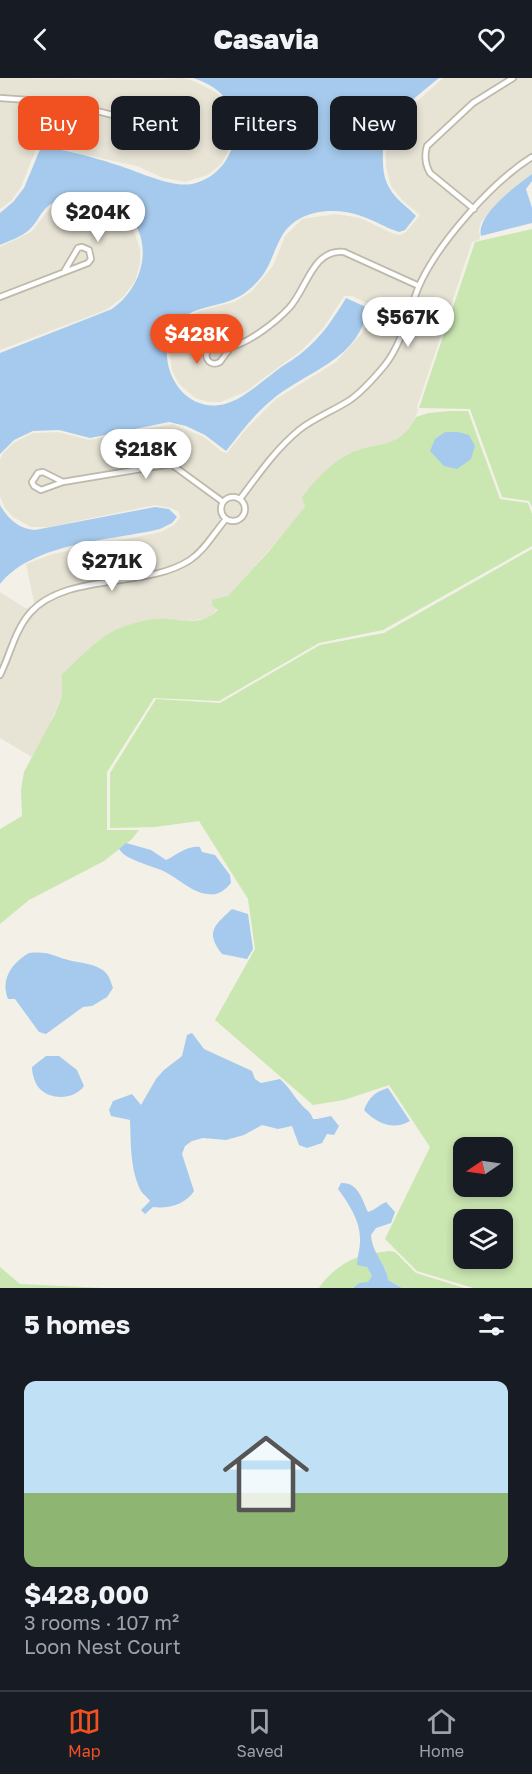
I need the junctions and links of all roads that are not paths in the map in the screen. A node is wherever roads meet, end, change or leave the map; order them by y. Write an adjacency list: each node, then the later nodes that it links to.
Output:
1 (513, 78): 6 (street)
2 (0, 98): 3 (street)
3 (111, 116)
4 (159, 129): 4 (street)
5 (532, 157): 6 (street)
6 (474, 208): 8 (street)
7 (65, 270): 7 (street); 9 (street)
8 (419, 286): 10 (street); 12 (street)
9 (0, 297)
10 (231, 347): 10 (street)
11 (63, 482): 11 (street); 13 (street)
12 (240, 500): 13 (street); 14 (street)
13 (223, 502): 14 (street)
14 (226, 519): 15 (street)
15 (0, 675)

